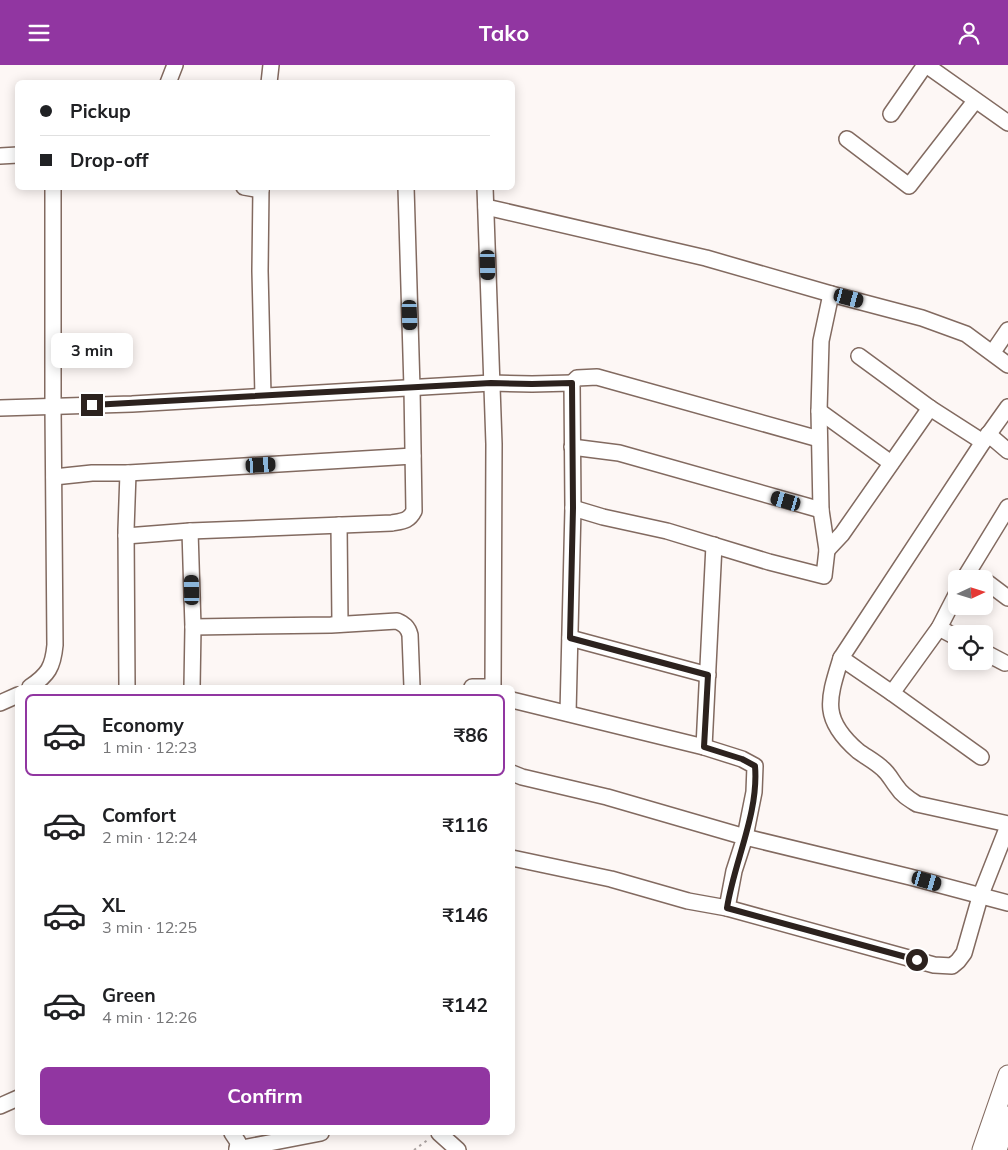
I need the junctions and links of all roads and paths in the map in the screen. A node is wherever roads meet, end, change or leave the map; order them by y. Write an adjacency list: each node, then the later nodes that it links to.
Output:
1 (175, 65): 4 (street)
2 (271, 65): 5 (street)
3 (925, 65): 6 (street); 7 (street)
4 (169, 80)
5 (269, 80)
6 (975, 101): 8 (street); 9 (street)
7 (891, 114)
8 (1008, 123)
9 (847, 139)
10 (0, 155): 11 (street)
11 (15, 155)
12 (53, 190): 26 (street)
13 (261, 190): 25 (street)
14 (406, 190): 24 (street)
15 (485, 190): 16 (street)
16 (486, 207): 17 (street); 22 (street)
17 (830, 294): 19 (street); 30 (street)
18 (1008, 331): 19 (street)
19 (993, 352): 21 (street)
20 (860, 357): 29 (street)
21 (1008, 365)
22 (491, 383): 23 (street); 24 (street); 64 (street)
23 (572, 383): 32 (street); 33 (street)
24 (412, 388): 25 (street); 35 (street)
25 (263, 396): 26 (street)
26 (53, 407): 28 (street); 38 (street)
27 (1008, 407): 31 (street)
28 (0, 408)
29 (930, 408): 31 (street); 36 (street)
30 (819, 411): 32 (street); 36 (street)
31 (985, 438): 34 (street); 57 (street)
32 (819, 439): 40 (street)
33 (572, 447): 39 (street); 40 (street)
34 (1008, 451)
35 (413, 456): 37 (street); 42 (street)
36 (891, 463): 46 (street)
37 (128, 473): 38 (street); 44 (street)
38 (54, 477): 60 (street)
39 (573, 508): 45 (street); 55 (street)
40 (821, 510): 46 (street)
41 (1005, 517): 47 (street)
42 (339, 525): 43 (street); 51 (street)
43 (190, 531): 44 (street); 52 (street)
44 (126, 536): 61 (street)
45 (714, 545): 46 (street); 59 (street)
46 (827, 550)
47 (970, 570)
48 (993, 587): 49 (street)
49 (1008, 598)
50 (948, 612): 53 (street)
51 (340, 624): 52 (street); 63 (street)
52 (193, 627): 62 (street)
53 (940, 628): 54 (street); 65 (street)
54 (948, 632)
55 (570, 638): 59 (street); 69 (street)
56 (993, 657): 58 (street)
57 (841, 658): 65 (street); 73 (street)
58 (1005, 663)
59 (708, 675): 70 (street)
60 (33, 685)
61 (126, 685)
62 (192, 685)
63 (412, 685)
64 (493, 685)
65 (892, 693): 71 (street)
66 (15, 696): 68 (street)
67 (515, 700): 69 (street)
68 (0, 703)
69 (568, 713): 70 (street)
70 (704, 747): 74 (street)
71 (981, 757)
72 (515, 774): 74 (street)
73 (1008, 825): 76 (street)
74 (745, 837): 76 (street); 78 (street)
75 (515, 858): 78 (street)
76 (980, 897): 77 (street); 78 (street)
77 (1008, 903)
78 (727, 908)
79 (1008, 1075): 89 (main road)
80 (15, 1099): 81 (street)
81 (0, 1106)
82 (1008, 1116): 90 (main road)
83 (233, 1135): 86 (street)
84 (310, 1135): 86 (street)
85 (434, 1135): 87 (path); 88 (street)
86 (237, 1149)
87 (414, 1150)
88 (458, 1150)
89 (982, 1150)
90 (997, 1150)

